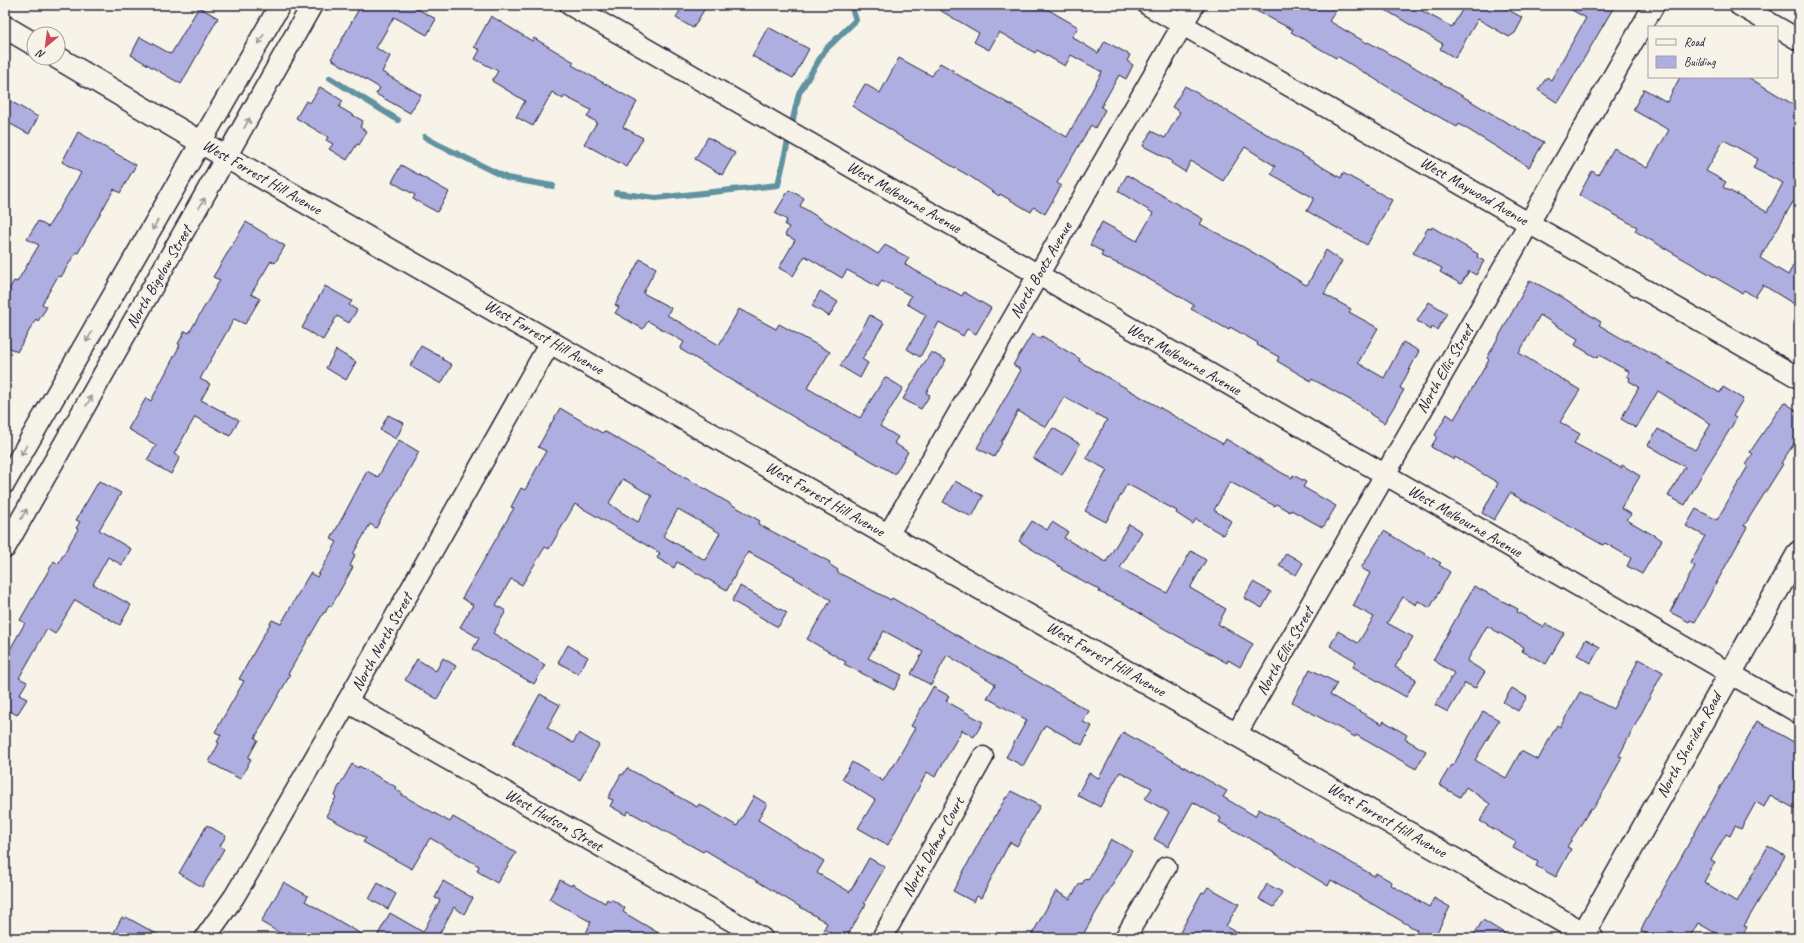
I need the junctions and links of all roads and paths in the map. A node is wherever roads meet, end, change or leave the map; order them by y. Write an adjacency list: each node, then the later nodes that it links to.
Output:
1 (280, 5): 15 (street, North Bigelow Street, one-way to 15)
2 (312, 5): 16 (street, North Bigelow Street, one-way to 2)
3 (570, 5): 18 (street, West Melbourne Avenue)
4 (1148, 5): 8 (street, West Maywood Avenue)
5 (1194, 5): 8 (street, North Bootz Avenue)
6 (1654, 5): 17 (street, North Ellis Street)
7 (1740, 5): 9 (street)
8 (1182, 25): 17 (street, West Maywood Avenue); 18 (street, North Bootz Avenue)
9 (1775, 26)
10 (5, 27): 12 (main road)
11 (1778, 28): 13 (street)
12 (26, 39)
13 (1799, 40)
14 (66, 63): 15 (main road, West Forrest Hill Avenue)
15 (202, 143): 16 (main road, West Forrest Hill Avenue); 22 (street, North Bigelow Street, one-way to 22)
16 (228, 157): 19 (main road, West Forrest Hill Avenue); 24 (street, North Bigelow Street, one-way to 16)
17 (1528, 223): 20 (street, West Maywood Avenue); 21 (street, North Ellis Street)
18 (1038, 275): 21 (street, West Melbourne Avenue); 23 (street, North Bootz Avenue)
19 (551, 341): 23 (main road, West Forrest Hill Avenue); 27 (street, North North Street)
20 (1799, 378)
21 (1385, 475): 26 (street, West Melbourne Avenue); 29 (street, North Ellis Street)
22 (5, 483)
23 (888, 535): 29 (main road, West Forrest Hill Avenue)
24 (5, 548)
25 (1799, 552): 26 (main road, North Sheridan Road)
26 (1730, 673): 28 (street, West Melbourne Avenue); 32 (main road, North Sheridan Road)
27 (347, 702): 33 (street, North North Street); 34 (street, West Hudson Street)
28 (1799, 713)
29 (1237, 734): 32 (main road, West Forrest Hill Avenue)
30 (983, 757): 35 (street, North Delmar Court)
31 (1166, 867): 36 (street)
32 (1586, 936)
33 (205, 938)
34 (762, 938)
35 (882, 938)
36 (1126, 938)

